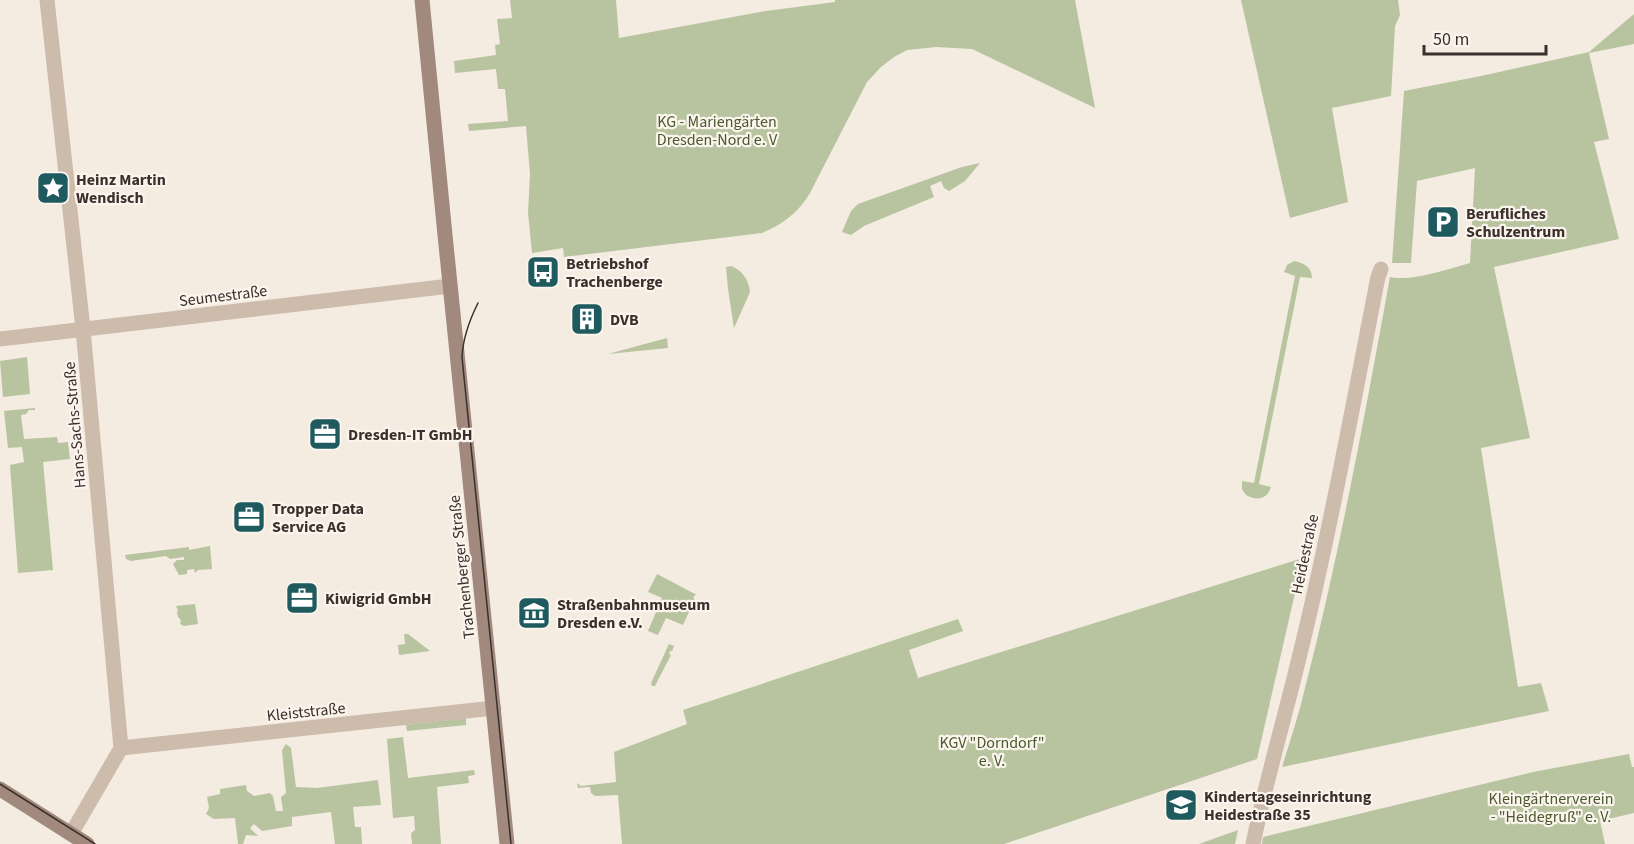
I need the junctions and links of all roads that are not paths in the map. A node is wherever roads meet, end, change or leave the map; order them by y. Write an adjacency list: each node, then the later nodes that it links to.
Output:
1 (47, 0): 5 (street, Hans-Sachs-Straße)
2 (422, 0): 4 (street, Trachenberger Straße)
3 (1381, 269): 13 (street, Heidestraße)
4 (450, 286): 5 (street, Seumestraße); 7 (street, Trachenberger Straße)
5 (83, 329): 6 (street, Seumestraße); 8 (street, Hans-Sachs-Straße)
6 (0, 339)
7 (494, 708): 8 (street, Kleiststraße); 12 (street, Trachenberger Straße)
8 (121, 748): 10 (street)
9 (0, 789): 10 (street)
10 (71, 834): 11 (street)
11 (87, 844)
12 (507, 844)
13 (1252, 844)

